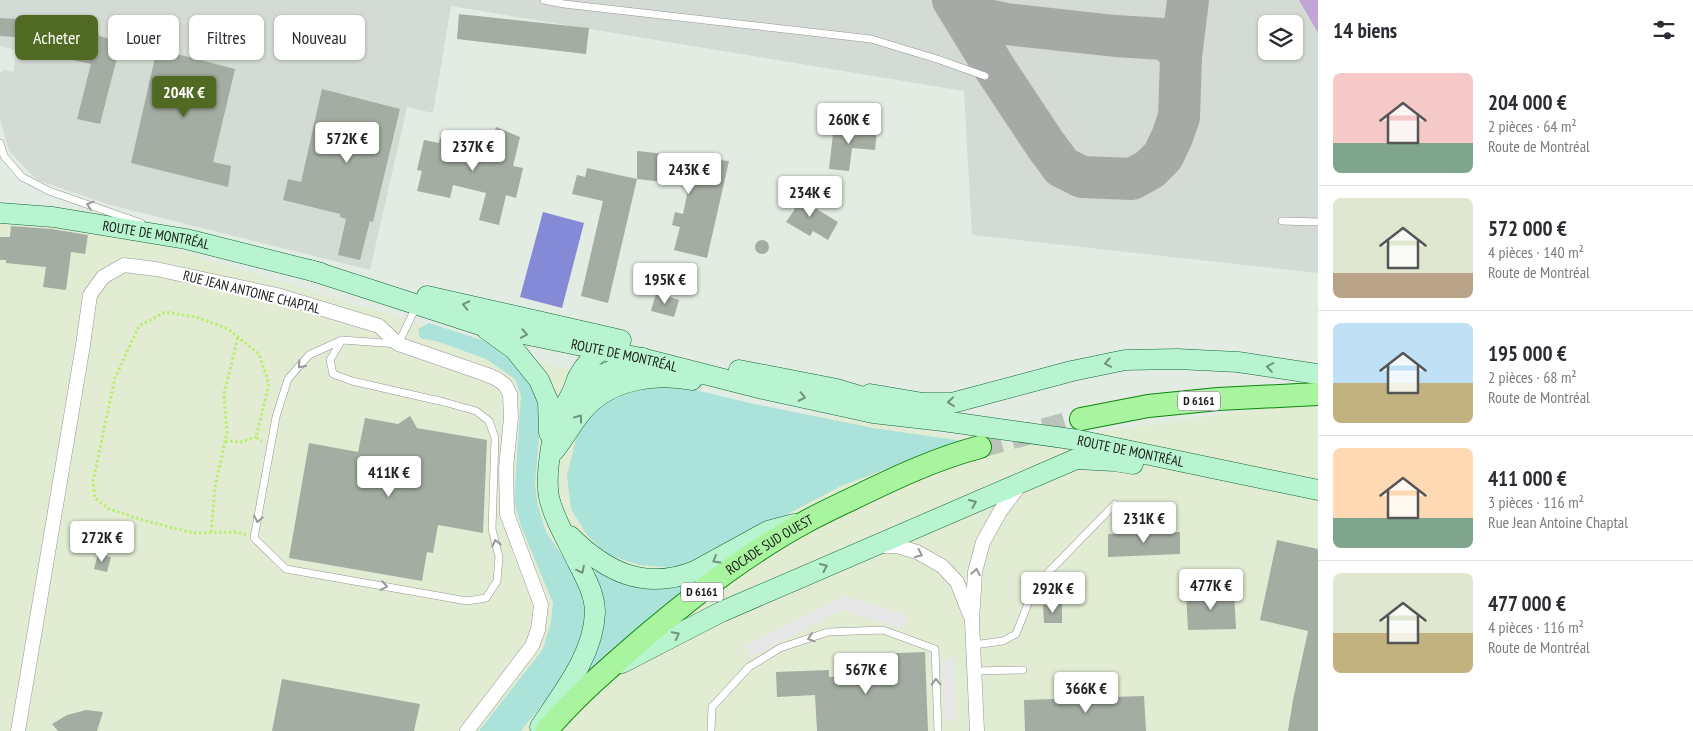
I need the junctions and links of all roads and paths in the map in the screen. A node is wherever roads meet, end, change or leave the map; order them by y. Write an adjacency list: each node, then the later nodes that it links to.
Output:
1 (544, 0): 2 (lane)
2 (986, 76)
3 (0, 143): 7 (lane, one-way to 3)
4 (0, 213): 7 (main road, ROUTE DE MONTRÉAL)
5 (1282, 221): 6 (lane)
6 (1318, 222)
7 (186, 239): 8 (main road, ROUTE DE MONTRÉAL)
8 (310, 270): 9 (main road, ROUTE DE MONTRÉAL); 14 (main road, ROUTE DE MONTRÉAL, one-way to 8)
9 (417, 305): 10 (main road, ROUTE DE MONTRÉAL); 13 (lane)
10 (480, 325): 14 (main road, ROUTE DE MONTRÉAL, one-way to 14); 28 (main road)
11 (238, 337): 24 (path); 25 (path); 35 (path)
12 (342, 340): 13 (lane); 26 (lane, one-way to 26); 36 (lane, one-way to 12)
13 (398, 344): 43 (street, RUE JEAN ANTOINE CHAPTAL); 44 (street, RUE JEAN ANTOINE CHAPTAL)
14 (609, 344): 15 (main road, ROUTE DE MONTRÉAL); 16 (main road, ROUTE DE MONTRÉAL); 21 (main road)
15 (641, 358): 16 (main road); 18 (main road, ROUTE DE MONTRÉAL); 21 (main road)
16 (713, 365): 19 (main road, ROUTE DE MONTRÉAL)
17 (1318, 374): 19 (main road, one-way to 19)
18 (763, 389): 23 (main road, ROUTE DE MONTRÉAL, one-way to 23); 28 (main road, one-way to 18)
19 (837, 389): 23 (main road, ROUTE DE MONTRÉAL)
20 (1318, 394): 22 (main road, D 6161)
21 (570, 397): 28 (main road)
22 (1081, 419)
23 (943, 421): 30 (main road, ROUTE DE MONTRÉAL)
24 (256, 437): 25 (path); 26 (path)
25 (225, 441): 35 (path)
26 (271, 447): 36 (lane, one-way to 36)
27 (980, 447): 33 (main road, ROCADE SUD OUEST / D 6161)
28 (550, 457): 34 (main road)
29 (1022, 482): 31 (main road); 37 (main road, one-way to 29); 38 (street, one-way to 29)
30 (1318, 490)
31 (1318, 499)
32 (1115, 504): 39 (lane)
33 (808, 520): 34 (main road, one-way to 34); 42 (main road, ROCADE SUD OUEST / D 6161)
34 (560, 526): 45 (main road, one-way to 45)
35 (211, 532): 36 (path)
36 (254, 538)
37 (872, 546): 38 (street, one-way to 38); 42 (main road, one-way to 37)
38 (972, 620): 39 (street)
39 (973, 645): 41 (street)
40 (1023, 670): 41 (lane)
41 (974, 672): 49 (street)
42 (602, 673): 46 (main road, ROCADE SUD OUEST / D 6161)
43 (18, 731)
44 (467, 731)
45 (537, 731)
46 (546, 731)
47 (711, 731): 48 (lane, one-way to 47)
48 (938, 731)
49 (977, 731)

